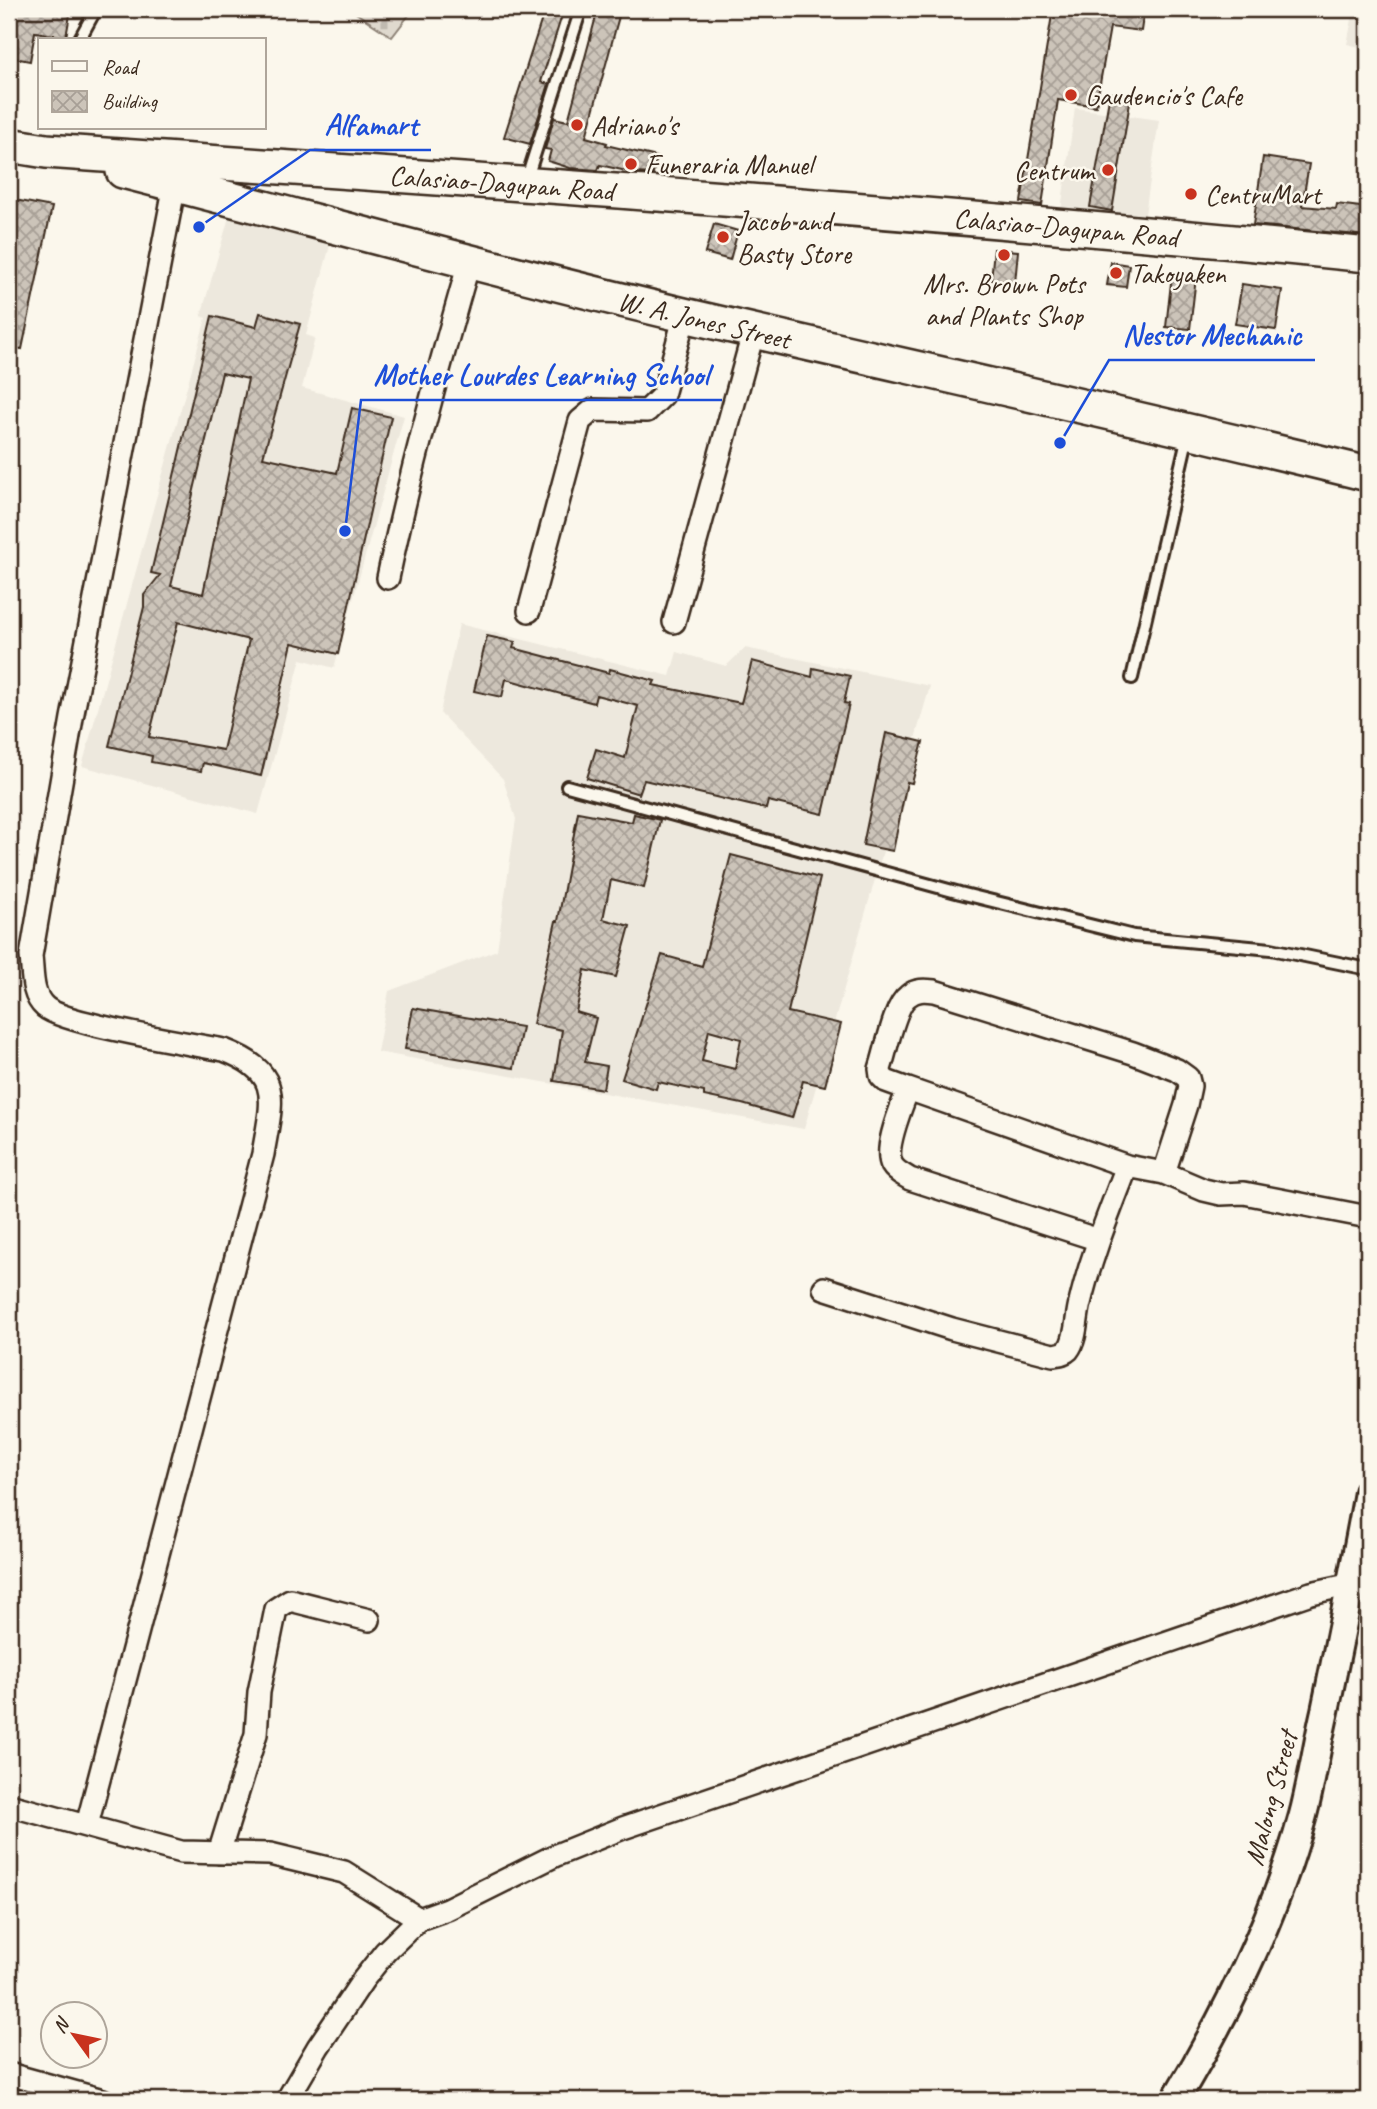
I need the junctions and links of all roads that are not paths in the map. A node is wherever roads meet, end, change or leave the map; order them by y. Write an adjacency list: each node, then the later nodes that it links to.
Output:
1 (96, 9): 3 (lane)
2 (582, 9): 5 (lane)
3 (80, 38)
4 (32, 146): 5 (main road, Calasiao-Dagupan Road); 6 (main road, W. A. Jones Street)
5 (525, 183): 7 (main road, Calasiao-Dagupan Road)
6 (175, 184): 8 (main road, W. A. Jones Street); 29 (street)
7 (1368, 255)
8 (469, 262): 9 (main road, W. A. Jones Street); 13 (street)
9 (685, 315): 10 (main road, W. A. Jones Street); 14 (street)
10 (754, 330): 11 (main road, W. A. Jones Street); 15 (street)
11 (1189, 430): 12 (main road, W. A. Jones Street); 16 (lane)
12 (1368, 474)
13 (388, 578)
14 (529, 611)
15 (674, 622)
16 (1132, 678)
17 (567, 786): 18 (lane)
18 (1368, 969)
19 (908, 1088): 20 (street); 21 (street); 23 (street)
20 (1127, 1166): 21 (street); 23 (street)
21 (1164, 1173): 22 (street)
22 (1368, 1217)
23 (1099, 1240): 24 (street)
24 (824, 1288)
25 (1368, 1492): 26 (street, Malong Street)
26 (1360, 1585): 31 (street); 35 (street, Malong Street)
27 (369, 1620): 30 (street)
28 (9, 1805): 29 (street)
29 (87, 1825): 30 (street)
30 (219, 1853): 31 (street)
31 (419, 1919): 34 (street)
32 (9, 2074): 33 (street)
33 (103, 2100)
34 (287, 2100)
35 (1175, 2100)

